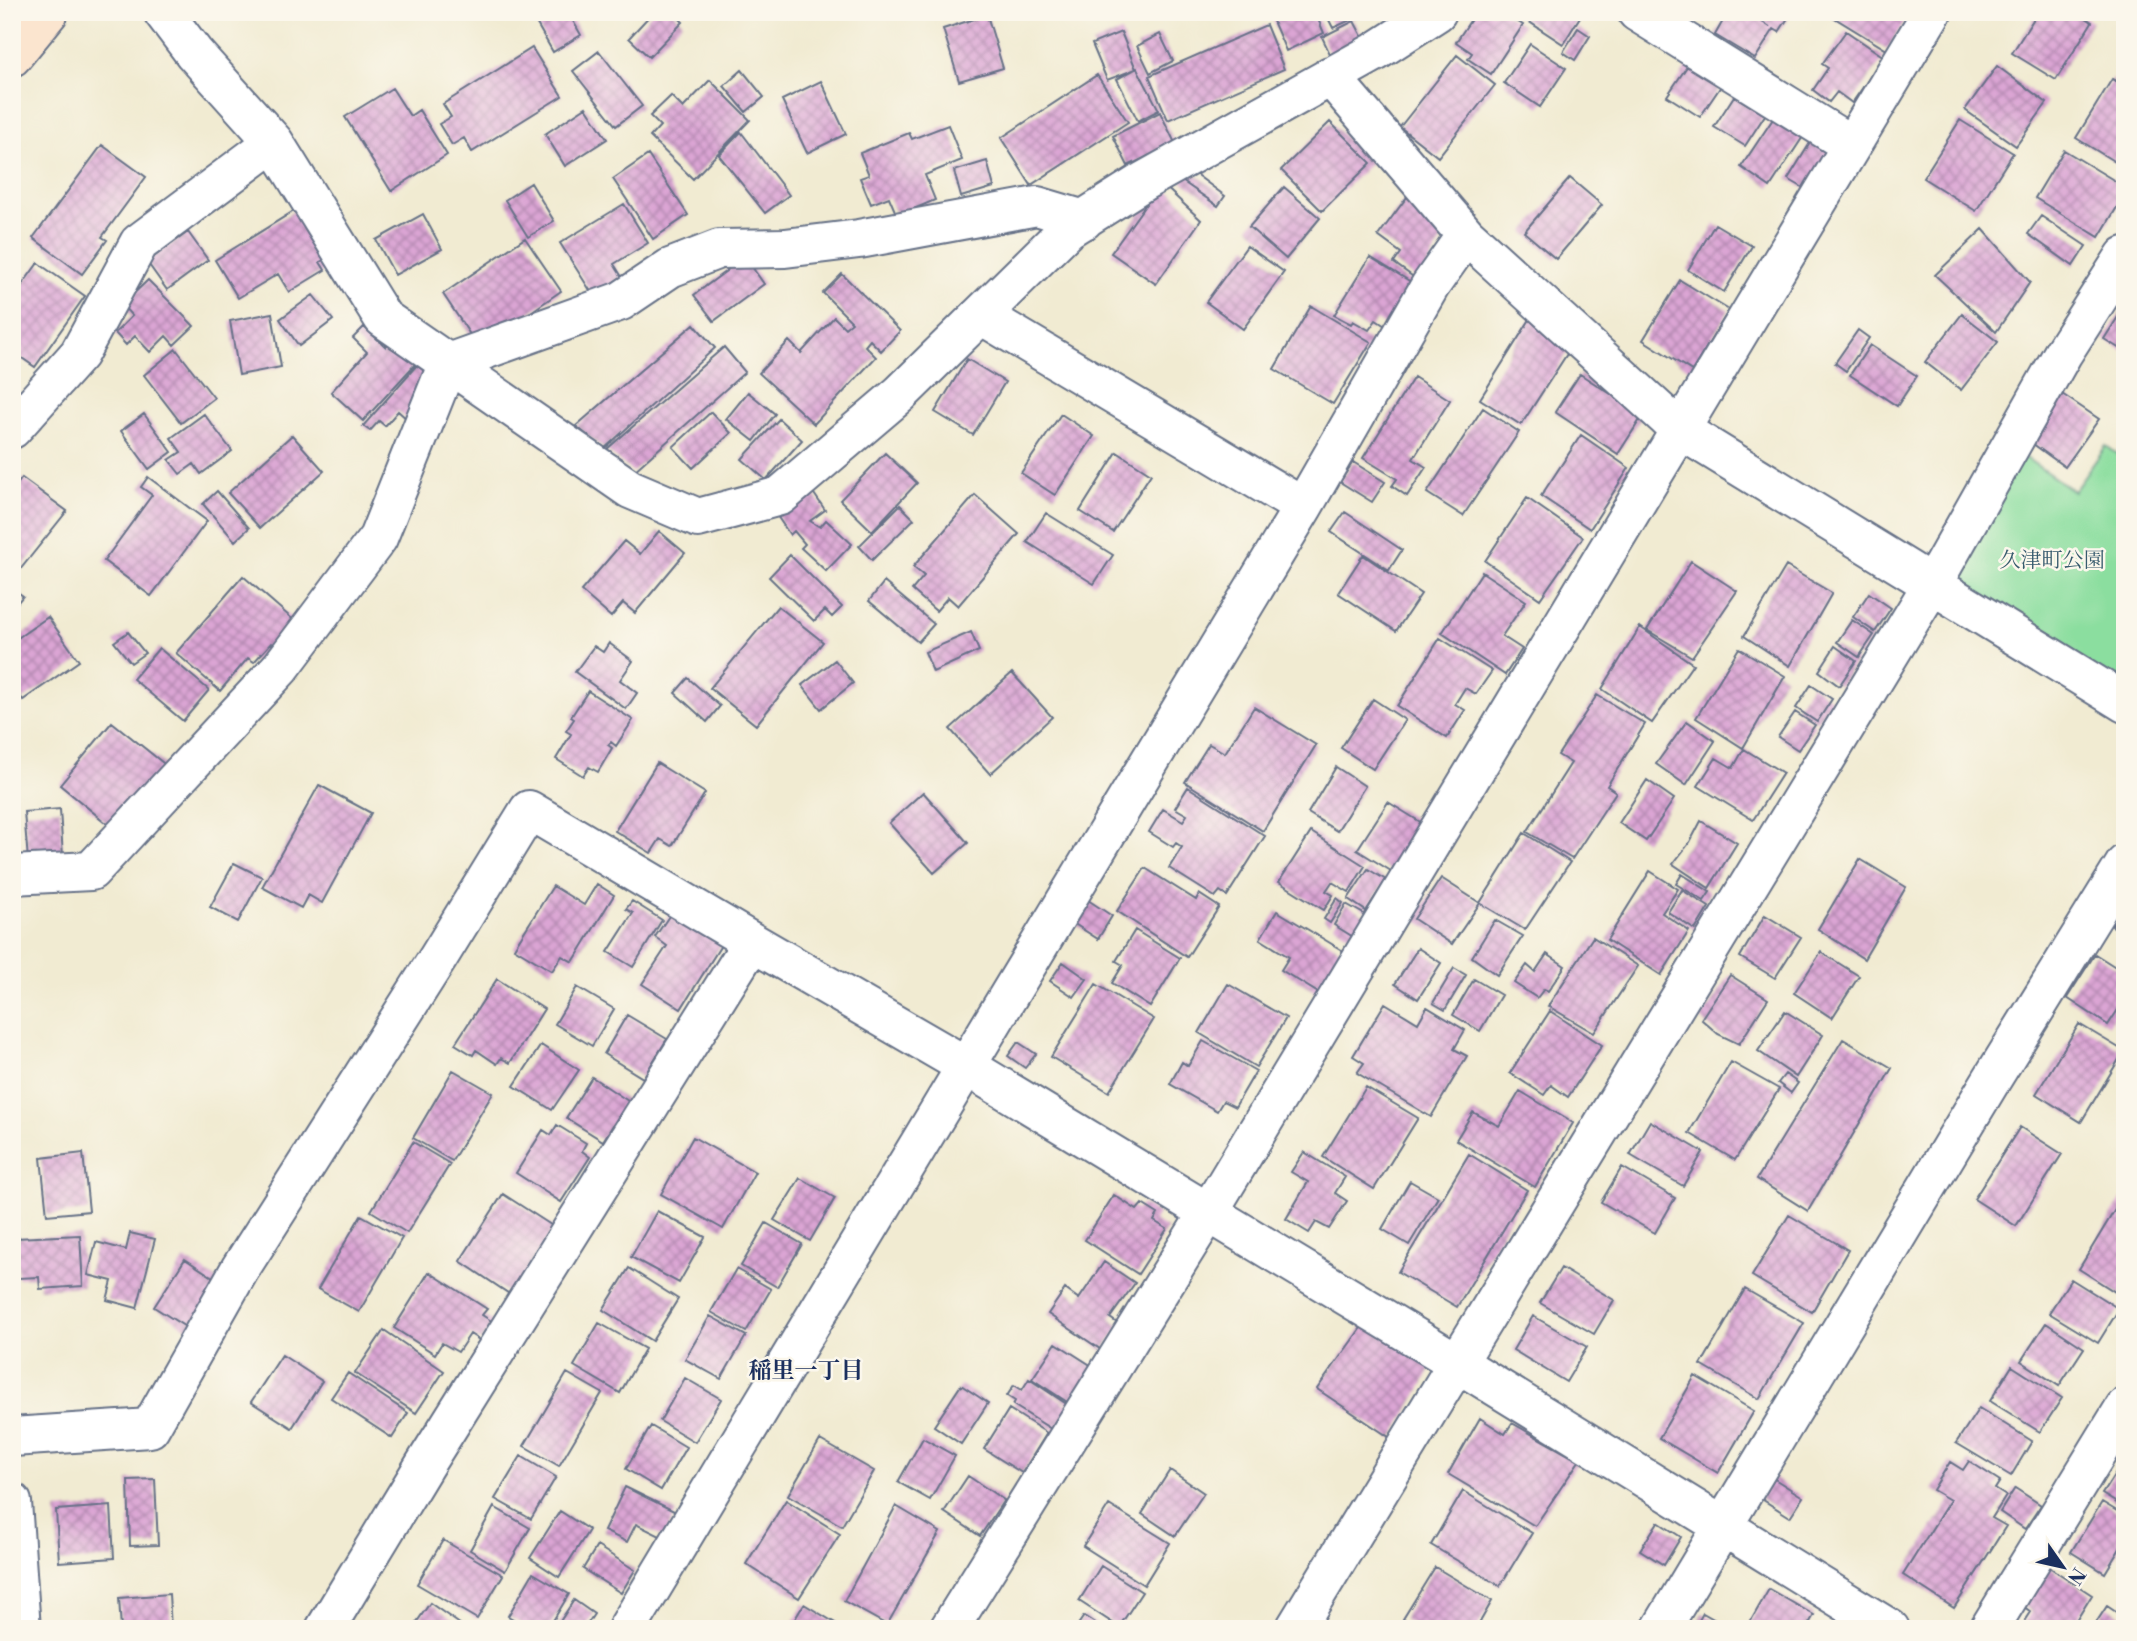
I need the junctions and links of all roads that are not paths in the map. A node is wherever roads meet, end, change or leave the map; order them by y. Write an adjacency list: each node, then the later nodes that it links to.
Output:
1 (49, 12): 6 (main road)
2 (163, 12): 8 (street)
3 (1437, 12): 7 (street)
4 (1637, 12): 9 (street)
5 (1932, 12): 9 (street)
6 (12, 57)
7 (1330, 76): 10 (street); 11 (street)
8 (274, 142): 14 (street); 15 (street)
9 (1851, 145): 16 (street)
10 (1084, 220): 13 (street); 14 (street)
11 (1466, 235): 16 (street); 17 (street)
12 (2125, 256): 18 (street)
13 (981, 315): 14 (street); 17 (street)
14 (448, 363): 21 (street)
15 (12, 429)
16 (1679, 429): 18 (street); 24 (street)
17 (1303, 508): 23 (street)
18 (1933, 583): 19 (street); 25 (street)
19 (2125, 703)
20 (2125, 864): 29 (street)
21 (12, 875)
22 (752, 942): 23 (street); 27 (street); 31 (street)
23 (966, 1066): 24 (street); 32 (street)
24 (1208, 1213): 25 (street); 33 (street)
25 (1456, 1362): 29 (street); 34 (street)
26 (2125, 1407): 37 (street)
27 (12, 1437)
28 (12, 1502): 30 (street)
29 (1723, 1526): 35 (street); 36 (street)
30 (21, 1629)
31 (325, 1629)
32 (627, 1629)
33 (949, 1629)
34 (1295, 1629)
35 (1661, 1629)
36 (1891, 1629)
37 (1989, 1629)

